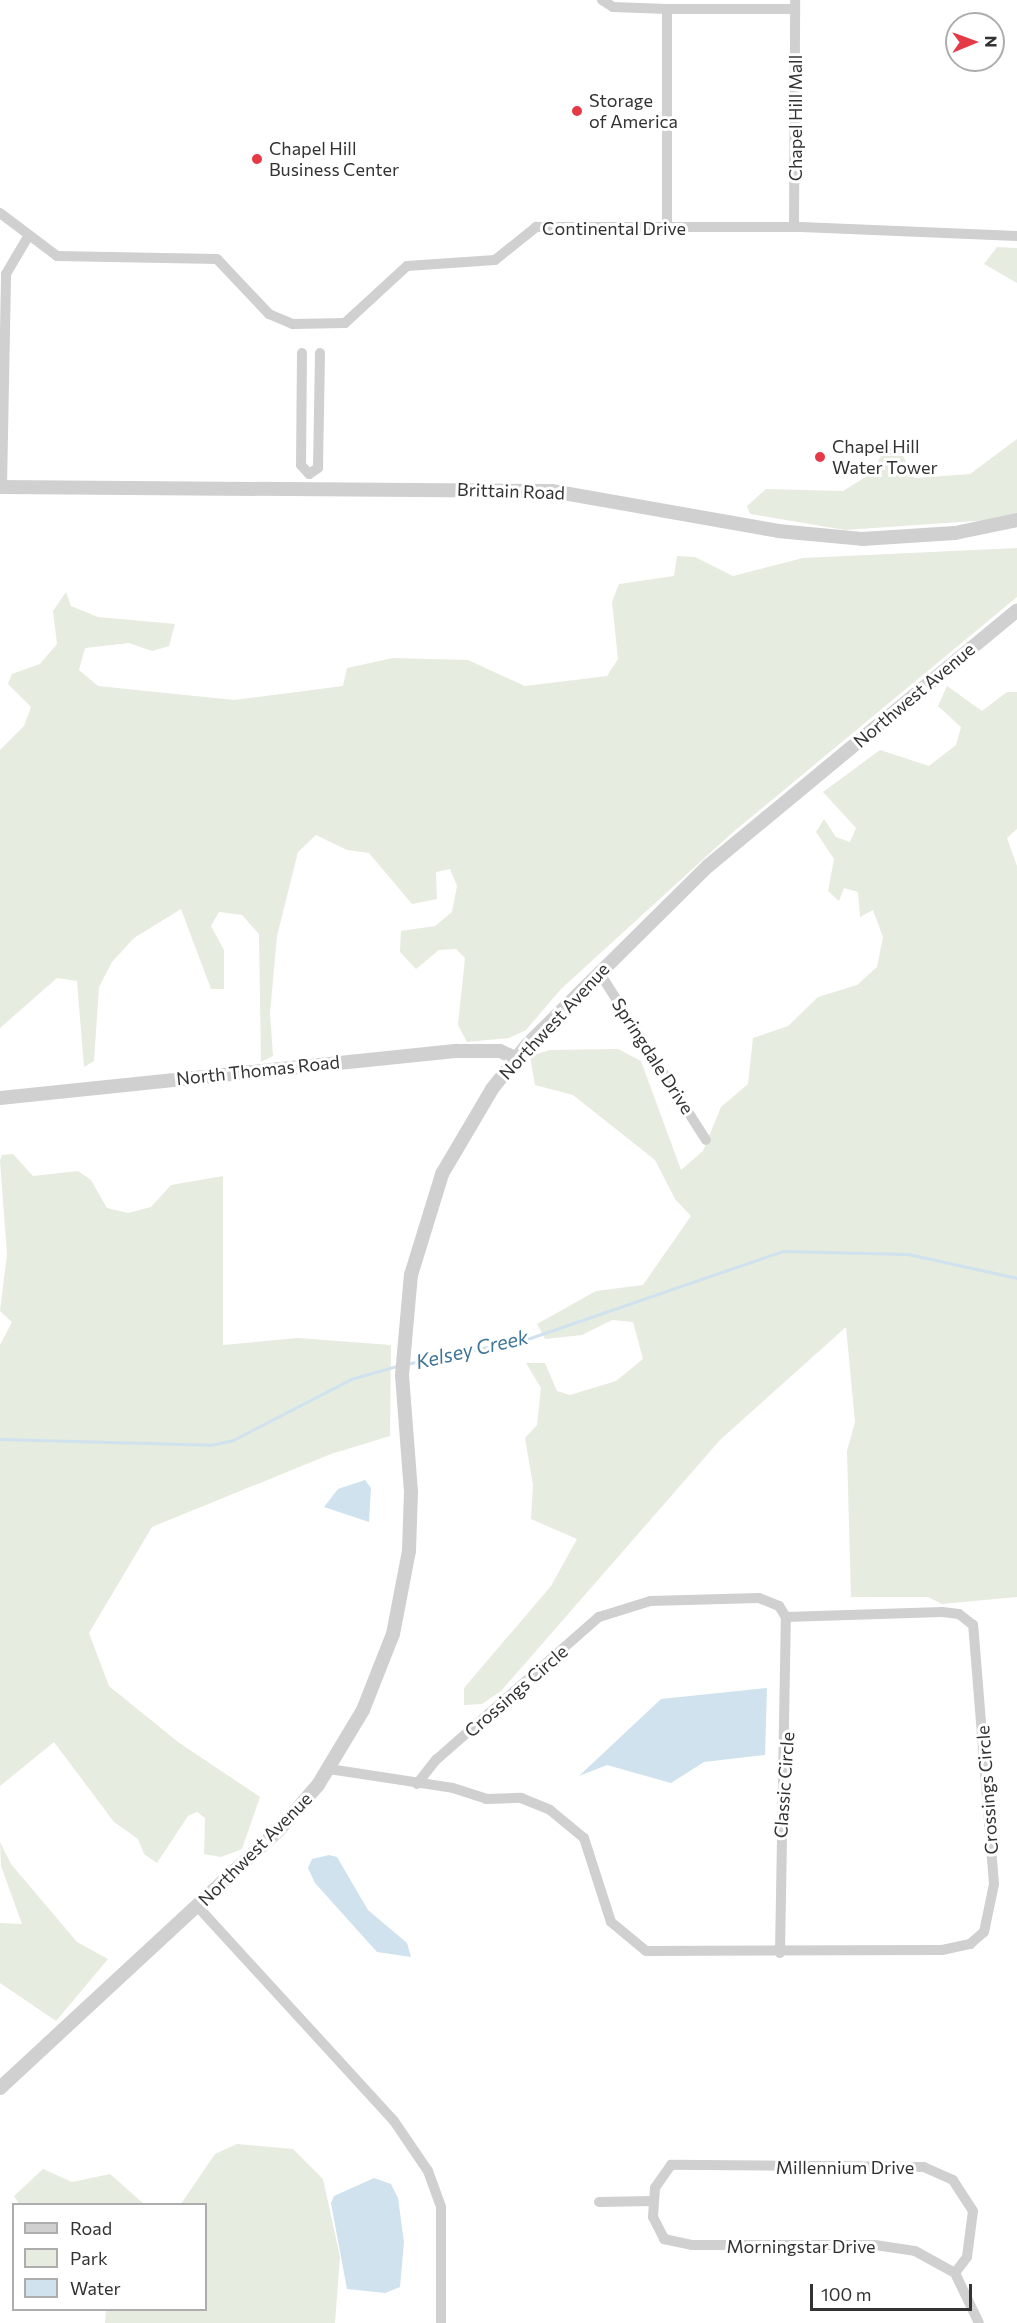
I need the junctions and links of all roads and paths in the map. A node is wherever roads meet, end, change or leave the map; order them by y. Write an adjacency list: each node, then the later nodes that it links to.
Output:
1 (602, 0): 3 (street, Chapel Hill Mall)
2 (795, 4): 3 (street, Chapel Hill Mall); 6 (street, Chapel Hill Mall)
3 (667, 9): 5 (street)
4 (0, 213): 7 (street, Continental Drive)
5 (667, 227): 6 (street, Continental Drive); 7 (street, Continental Drive)
6 (794, 227): 8 (street, Continental Drive)
7 (29, 235): 12 (street)
8 (1017, 236)
9 (302, 353): 11 (street)
10 (320, 353): 11 (street)
11 (309, 481): 12 (street, Brittain Road); 13 (street, Brittain Road)
12 (1, 487)
13 (1017, 520)
14 (1017, 610): 15 (street, Northwest Avenue)
15 (599, 972): 16 (street, Northwest Avenue); 18 (street, Springdale Drive)
16 (515, 1058): 17 (street, North Thomas Road); 20 (street, Northwest Avenue)
17 (0, 1098)
18 (706, 1140)
19 (786, 1617): 21 (street, Crossings Circle); 23 (street, Classic Circle); 23 (street, Crossings Circle)
20 (329, 1769): 21 (street, Crossings Circle); 22 (street, Northwest Avenue)
21 (417, 1784): 23 (street, Crossings Circle)
22 (198, 1907): 24 (street, Northwest Avenue); 28 (street)
23 (780, 1953)
24 (0, 2088)
25 (653, 2201): 26 (street); 27 (street, Morningstar Drive); 27 (street, Millennium Drive)
26 (599, 2202)
27 (955, 2273): 29 (street)
28 (441, 2323)
29 (979, 2323)

